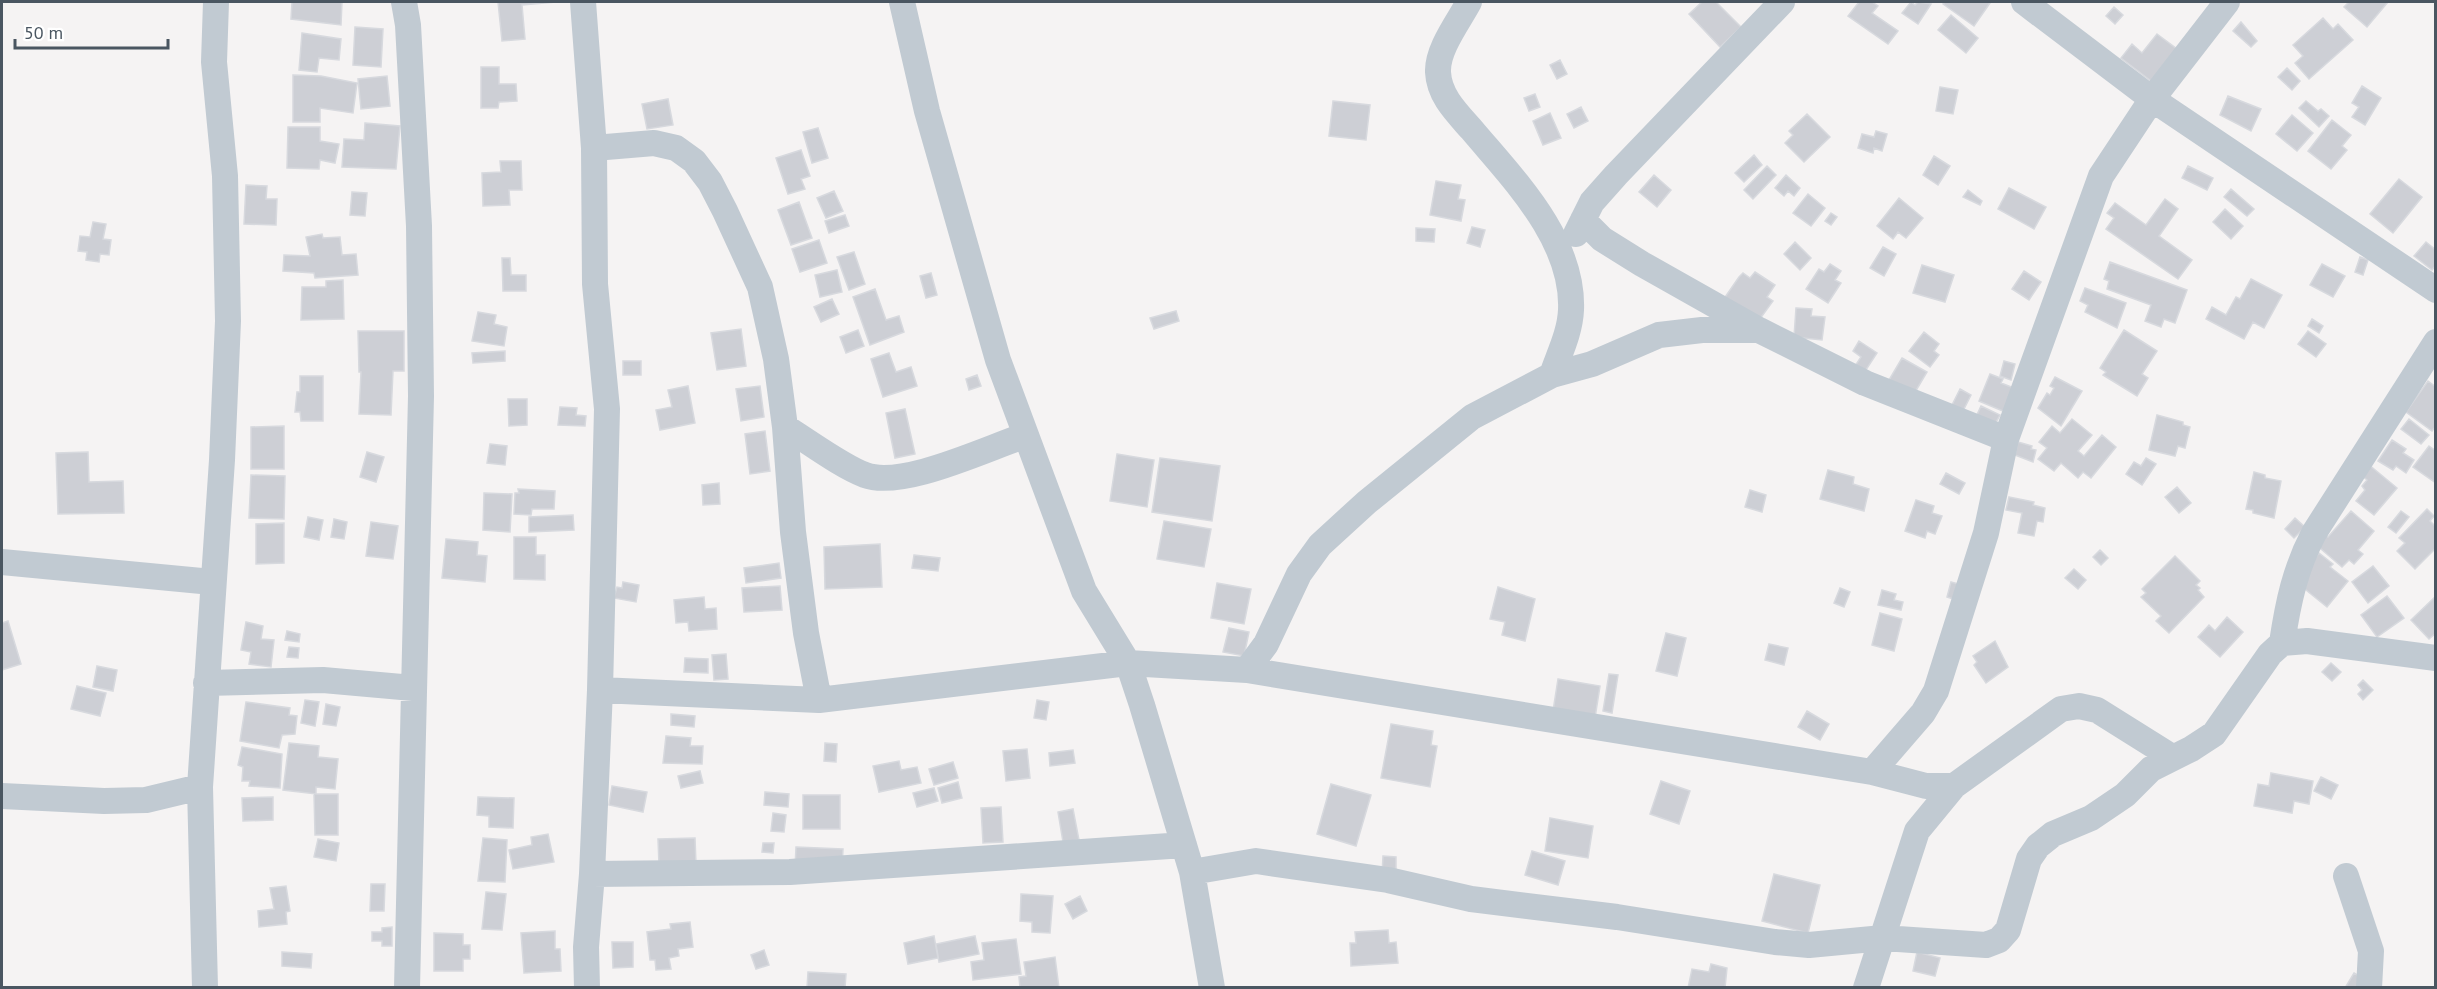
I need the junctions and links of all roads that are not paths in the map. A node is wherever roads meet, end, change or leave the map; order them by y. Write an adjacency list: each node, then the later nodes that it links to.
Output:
1 (216, 2): 21 (street)
2 (404, 2): 27 (street)
3 (583, 2): 10 (street)
4 (902, 2): 18 (street)
5 (1469, 2): 12 (street)
6 (1782, 2): 11 (street)
7 (2024, 2): 9 (street)
8 (2227, 2): 9 (street)
9 (2152, 99): 13 (street); 19 (street)
10 (594, 148): 17 (street); 28 (street)
11 (1583, 220): 12 (street); 14 (street)
12 (1563, 258): 16 (street)
13 (2436, 290)
14 (1759, 330): 16 (street); 19 (street)
15 (2436, 342): 22 (street)
16 (1552, 375): 25 (street)
17 (785, 427): 18 (street); 29 (street)
18 (1024, 436): 24 (street)
19 (2006, 439): 31 (street)
20 (2, 562): 21 (street)
21 (212, 582): 26 (street)
22 (2283, 643): 23 (street); 30 (street)
23 (2436, 658)
24 (1128, 663): 25 (street); 29 (street); 37 (street)
25 (1247, 670): 31 (street)
26 (206, 683): 27 (street); 34 (street)
27 (413, 688): 43 (street)
28 (600, 690): 29 (street); 39 (street)
29 (819, 700)
30 (2172, 758): 33 (street); 41 (street)
31 (1872, 772): 32 (street)
32 (1910, 782): 33 (street); 36 (street)
33 (1954, 786): 36 (street)
34 (200, 787): 35 (street); 42 (street)
35 (2, 796)
36 (1917, 831): 41 (street)
37 (1184, 845): 38 (street); 39 (street)
38 (1192, 872): 41 (street); 45 (street)
39 (592, 874): 44 (street)
40 (2346, 876): 47 (street)
41 (1883, 938): 46 (street)
42 (205, 987)
43 (407, 987)
44 (587, 987)
45 (1212, 987)
46 (1866, 987)
47 (2369, 987)

